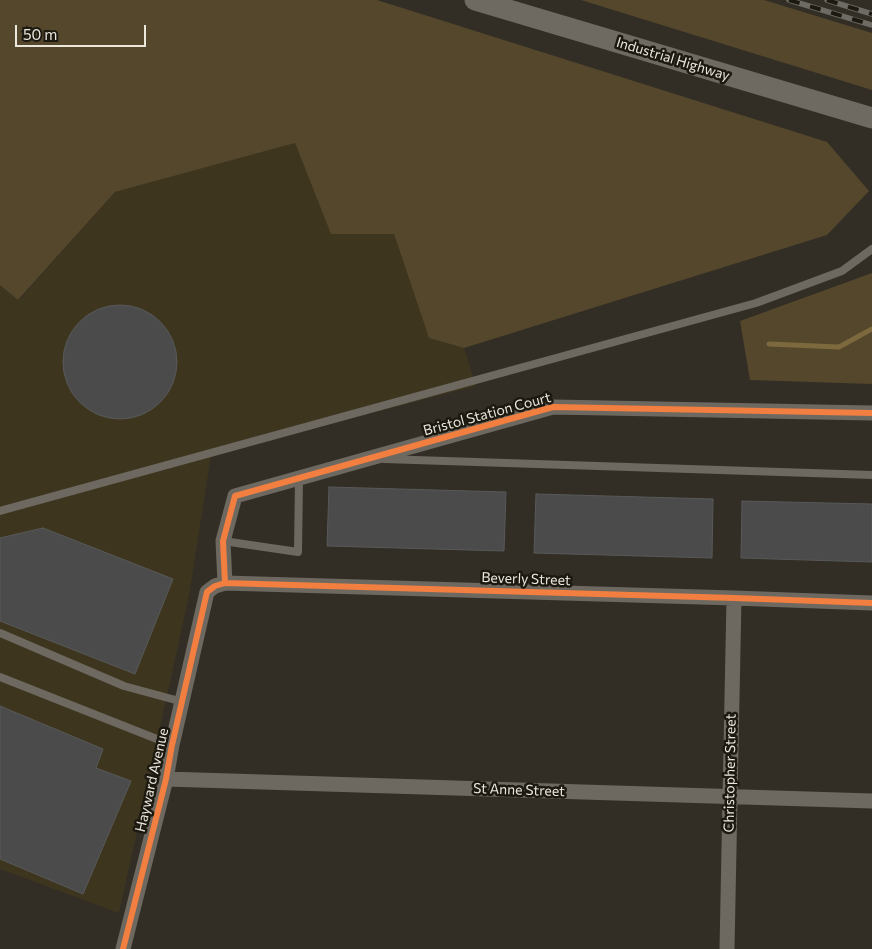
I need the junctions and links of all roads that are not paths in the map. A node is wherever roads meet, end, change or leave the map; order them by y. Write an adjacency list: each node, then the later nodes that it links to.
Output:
1 (475, 0): 2 (main road, Industrial Highway)
2 (872, 118)
3 (872, 249): 8 (lane)
4 (872, 413): 5 (street, Bristol Station Court)
5 (368, 459): 6 (lane); 7 (street, Bristol Station Court)
6 (872, 475)
7 (299, 478): 9 (street, Bristol Station Court); 9 (lane)
8 (0, 511)
9 (223, 545): 10 (street, Bristol Station Court)
10 (224, 583): 11 (street, Beverly Street); 15 (street, Hayward Avenue)
11 (734, 598): 12 (street, Beverly Street); 18 (street, Christopher Street)
12 (872, 603)
13 (0, 633): 15 (lane)
14 (0, 677): 16 (lane)
15 (183, 702): 16 (street, Hayward Avenue)
16 (172, 745): 17 (street, Hayward Avenue)
17 (166, 779): 18 (street, St Anne Street); 20 (street, Hayward Avenue)
18 (730, 797): 19 (street, St Anne Street); 21 (street, Christopher Street)
19 (872, 801)
20 (123, 949)
21 (727, 949)

